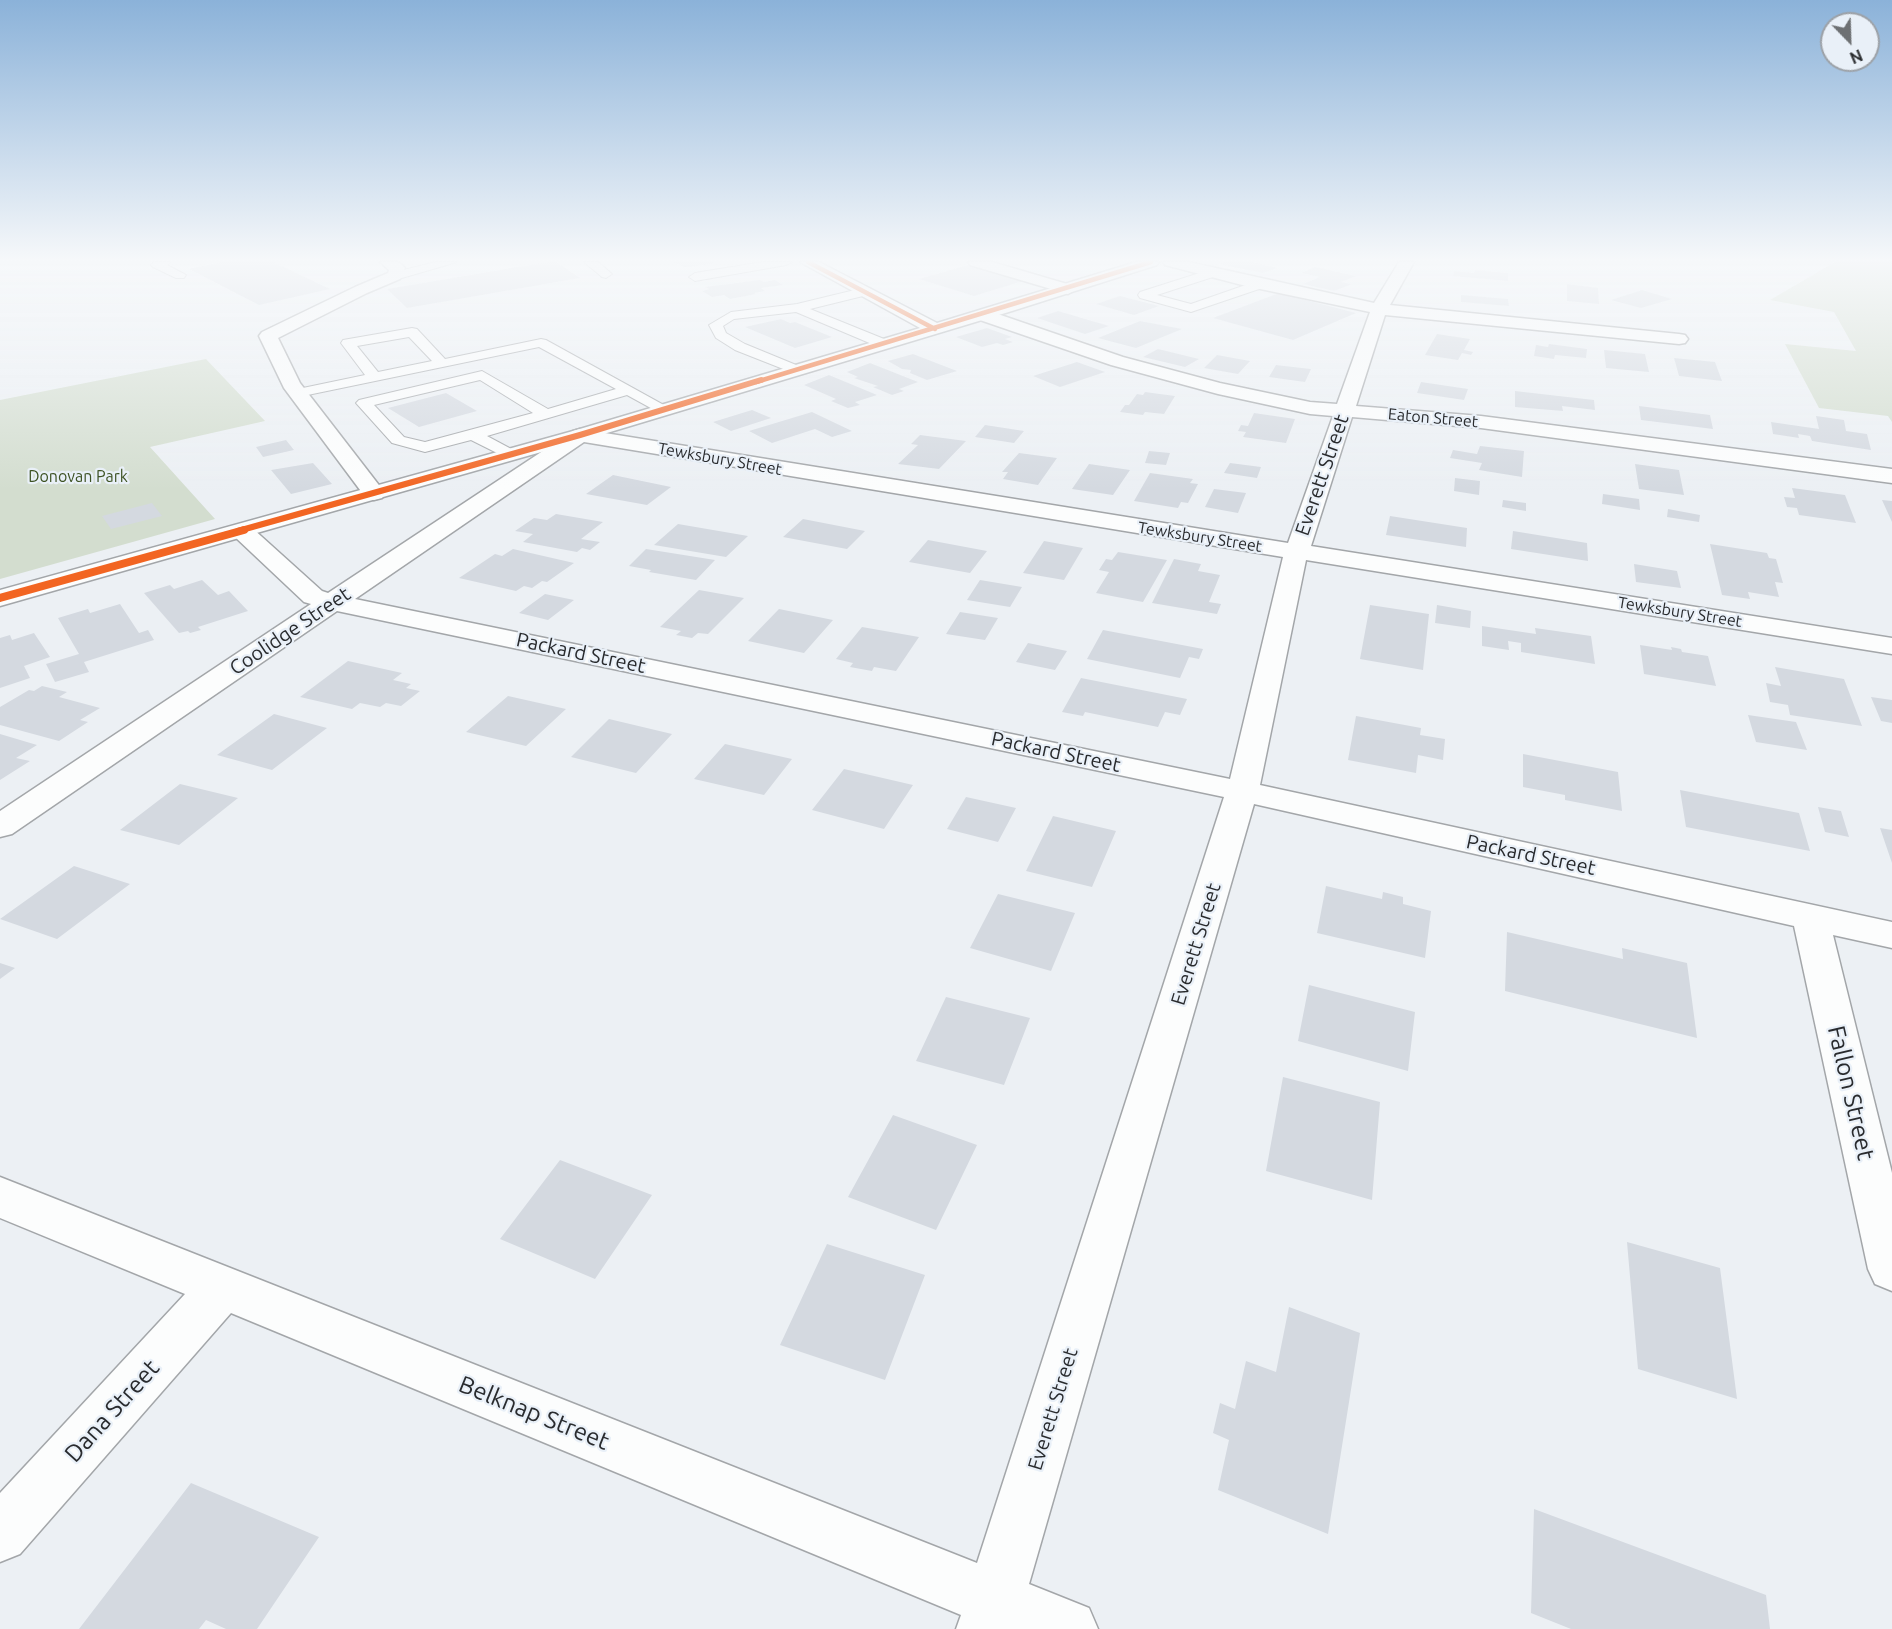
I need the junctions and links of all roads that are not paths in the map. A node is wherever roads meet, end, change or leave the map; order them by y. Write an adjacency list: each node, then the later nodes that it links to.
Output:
1 (269, 338): 16 (street)
2 (377, 338): 14 (lane)
3 (417, 338): 12 (lane)
4 (726, 338): 13 (lane)
5 (870, 338): 11 (lane)
6 (904, 338): 11 (street)
7 (1050, 338): 18 (street, Eaton Street)
8 (1369, 338): 18 (street, Everett Street)
9 (1669, 338): 10 (street)
10 (1679, 339)
11 (884, 344): 13 (street)
12 (442, 363): 14 (lane); 15 (lane)
13 (796, 370): 17 (street)
14 (374, 377): 16 (lane)
15 (626, 391): 17 (lane); 19 (lane)
16 (298, 393): 24 (street)
17 (663, 409): 21 (street)
18 (1344, 411): 23 (street, Eaton Street); 26 (street, Everett Street)
19 (546, 414): 20 (lane); 20 (lane)
20 (473, 435): 22 (lane)
21 (580, 435): 22 (street); 26 (street, Tewksbury Street); 28 (street, Coolidge Street)
22 (509, 454): 24 (street)
23 (1892, 476)
24 (374, 494): 25 (street)
25 (243, 532): 27 (street); 28 (street, Packard Street)
26 (1297, 552): 29 (street, Tewksbury Street); 30 (street, Everett Street)
27 (0, 598)
28 (333, 602): 30 (street, Packard Street); 31 (street, Coolidge Street)
29 (1892, 646)
30 (1242, 791): 32 (street, Packard Street); 38 (street, Everett Street)
31 (0, 826)
32 (1810, 916): 33 (street, Packard Street); 35 (street, Fallon Street)
33 (1892, 934)
34 (0, 1197): 36 (street, Belknap Street)
35 (1892, 1269)
36 (223, 1287): 37 (street, Dana Street); 38 (street, Belknap Street)
37 (0, 1534)
38 (990, 1614): 39 (street, Belknap Street)
39 (1068, 1629)

